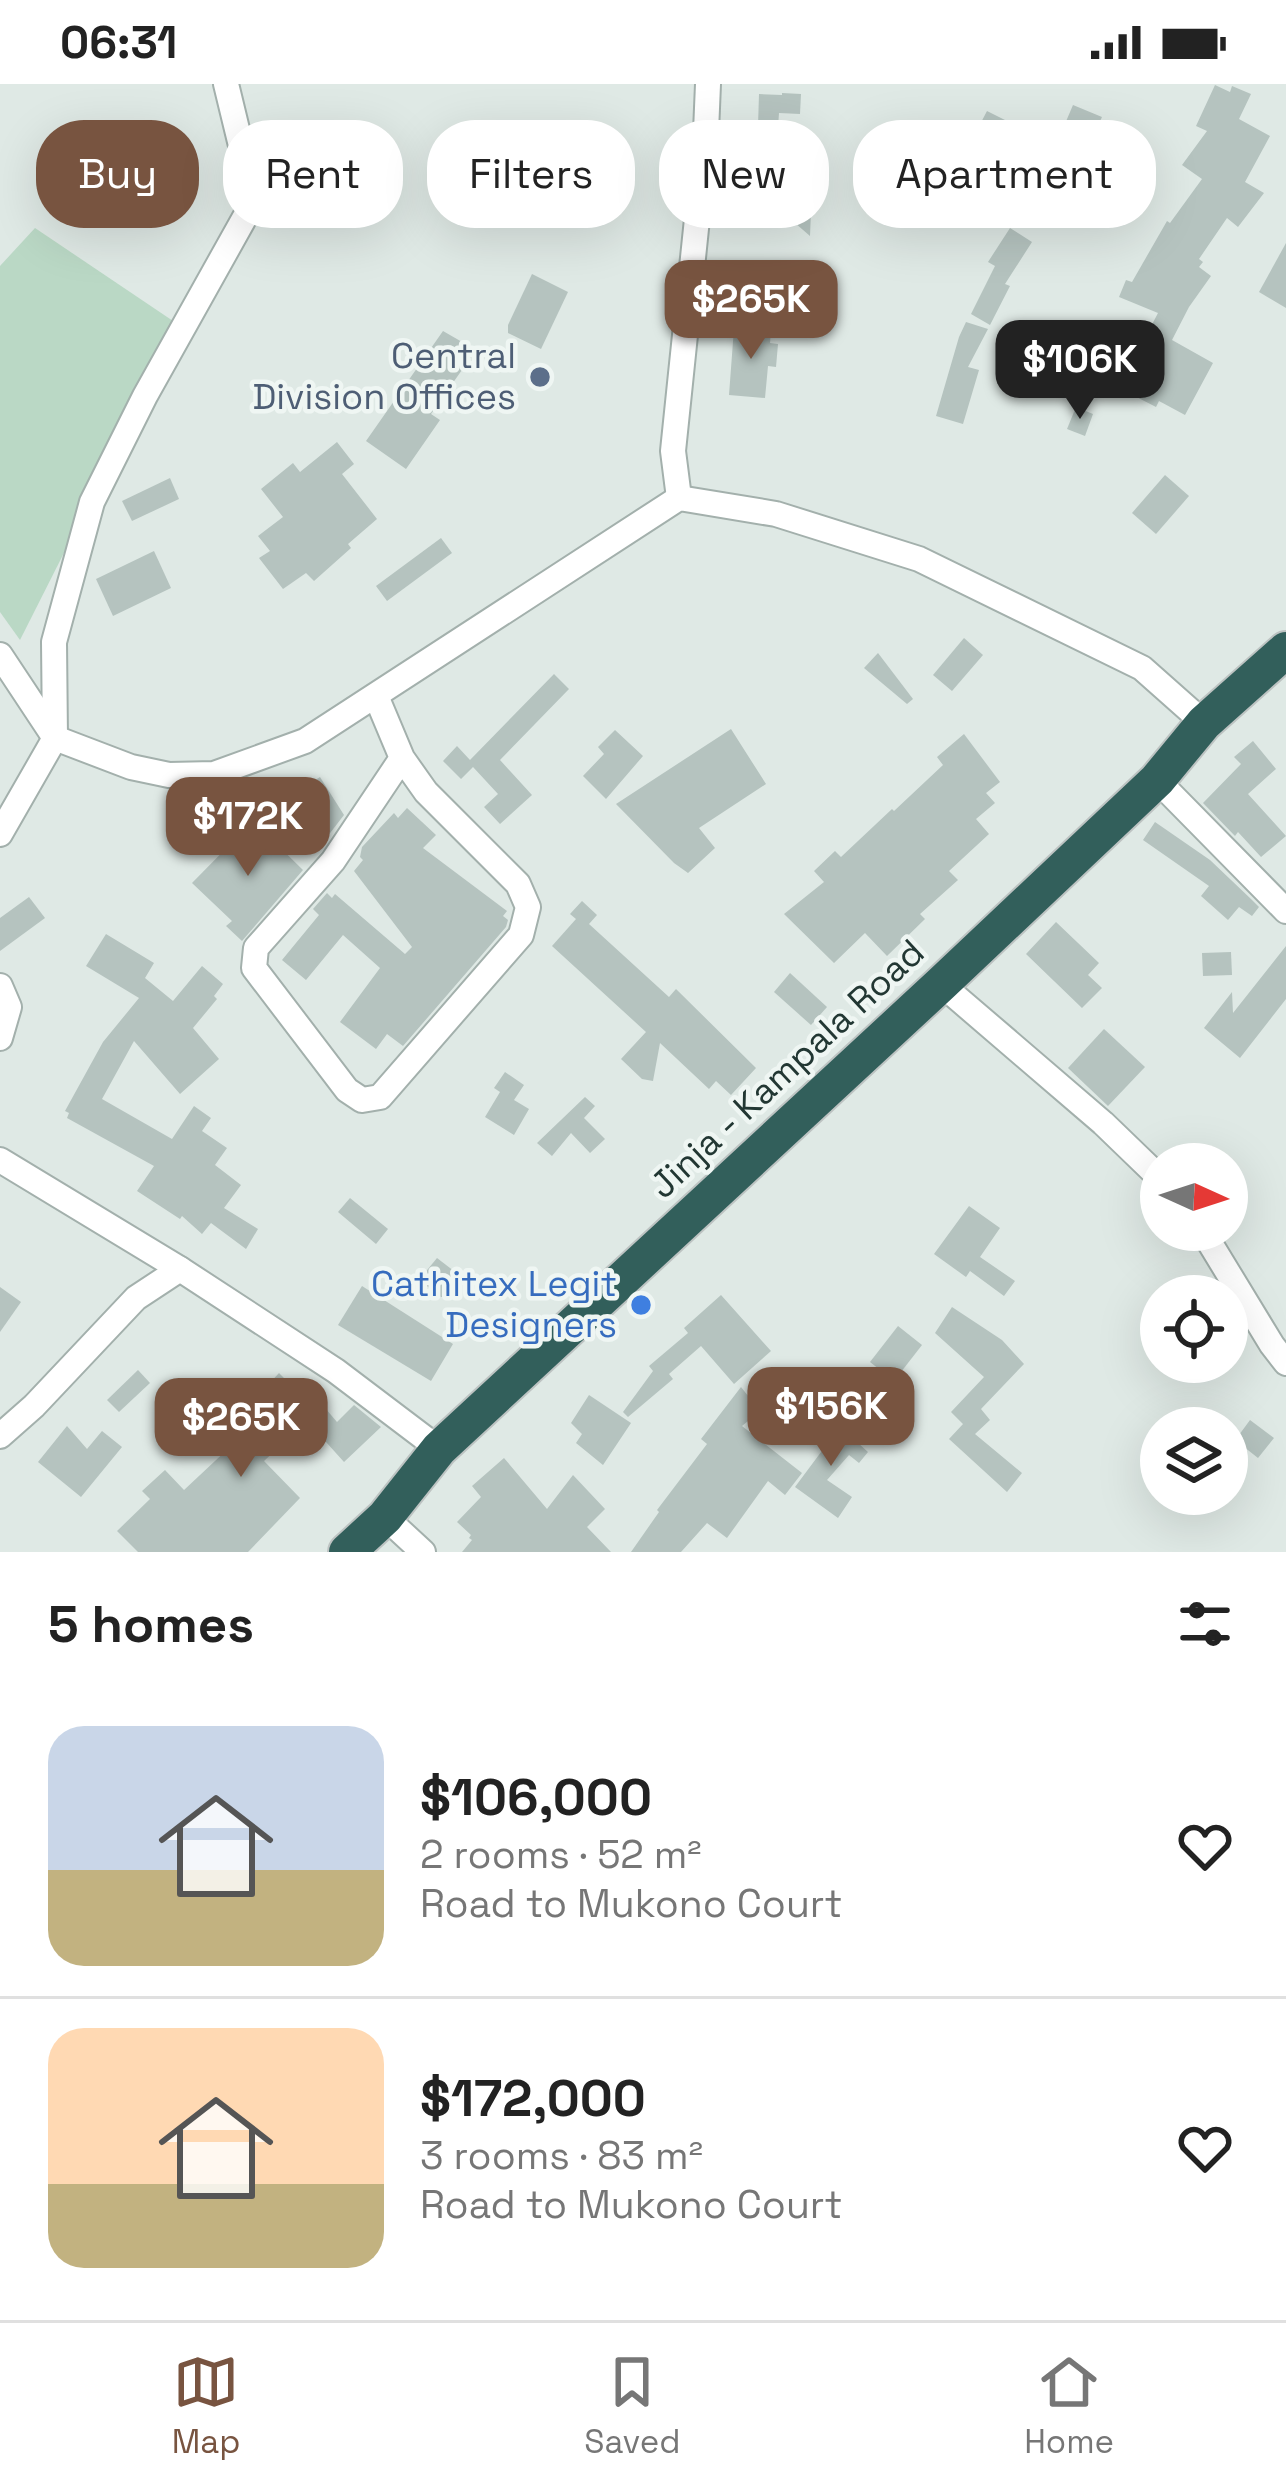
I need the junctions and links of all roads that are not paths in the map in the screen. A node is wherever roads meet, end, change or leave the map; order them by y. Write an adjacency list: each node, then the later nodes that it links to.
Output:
1 (226, 84): 8 (street)
2 (708, 84): 3 (street)
3 (679, 498): 6 (street); 7 (street)
4 (1286, 650): 7 (highway, Jinja - Kampala Road)
5 (0, 655): 8 (street)
6 (376, 696): 8 (street); 9 (street)
7 (1204, 723): 10 (highway, Jinja - Kampala Road)
8 (56, 738): 11 (street)
9 (402, 758): 9 (street)
10 (1157, 780): 12 (street); 13 (highway, Jinja - Kampala Road)
11 (0, 834)
12 (1286, 911)
13 (941, 984): 16 (street); 22 (highway, Jinja - Kampala Road)
14 (0, 986): 15 (street)
15 (0, 1038)
16 (1140, 1159)
17 (0, 1160): 19 (street)
18 (1215, 1251): 20 (street)
19 (180, 1269): 21 (street); 22 (street)
20 (1286, 1363)
21 (0, 1436)
22 (439, 1449): 23 (highway, Jinja - Kampala Road)
23 (385, 1517): 24 (highway, Jinja - Kampala Road); 25 (street)
24 (347, 1552)
25 (424, 1552)

